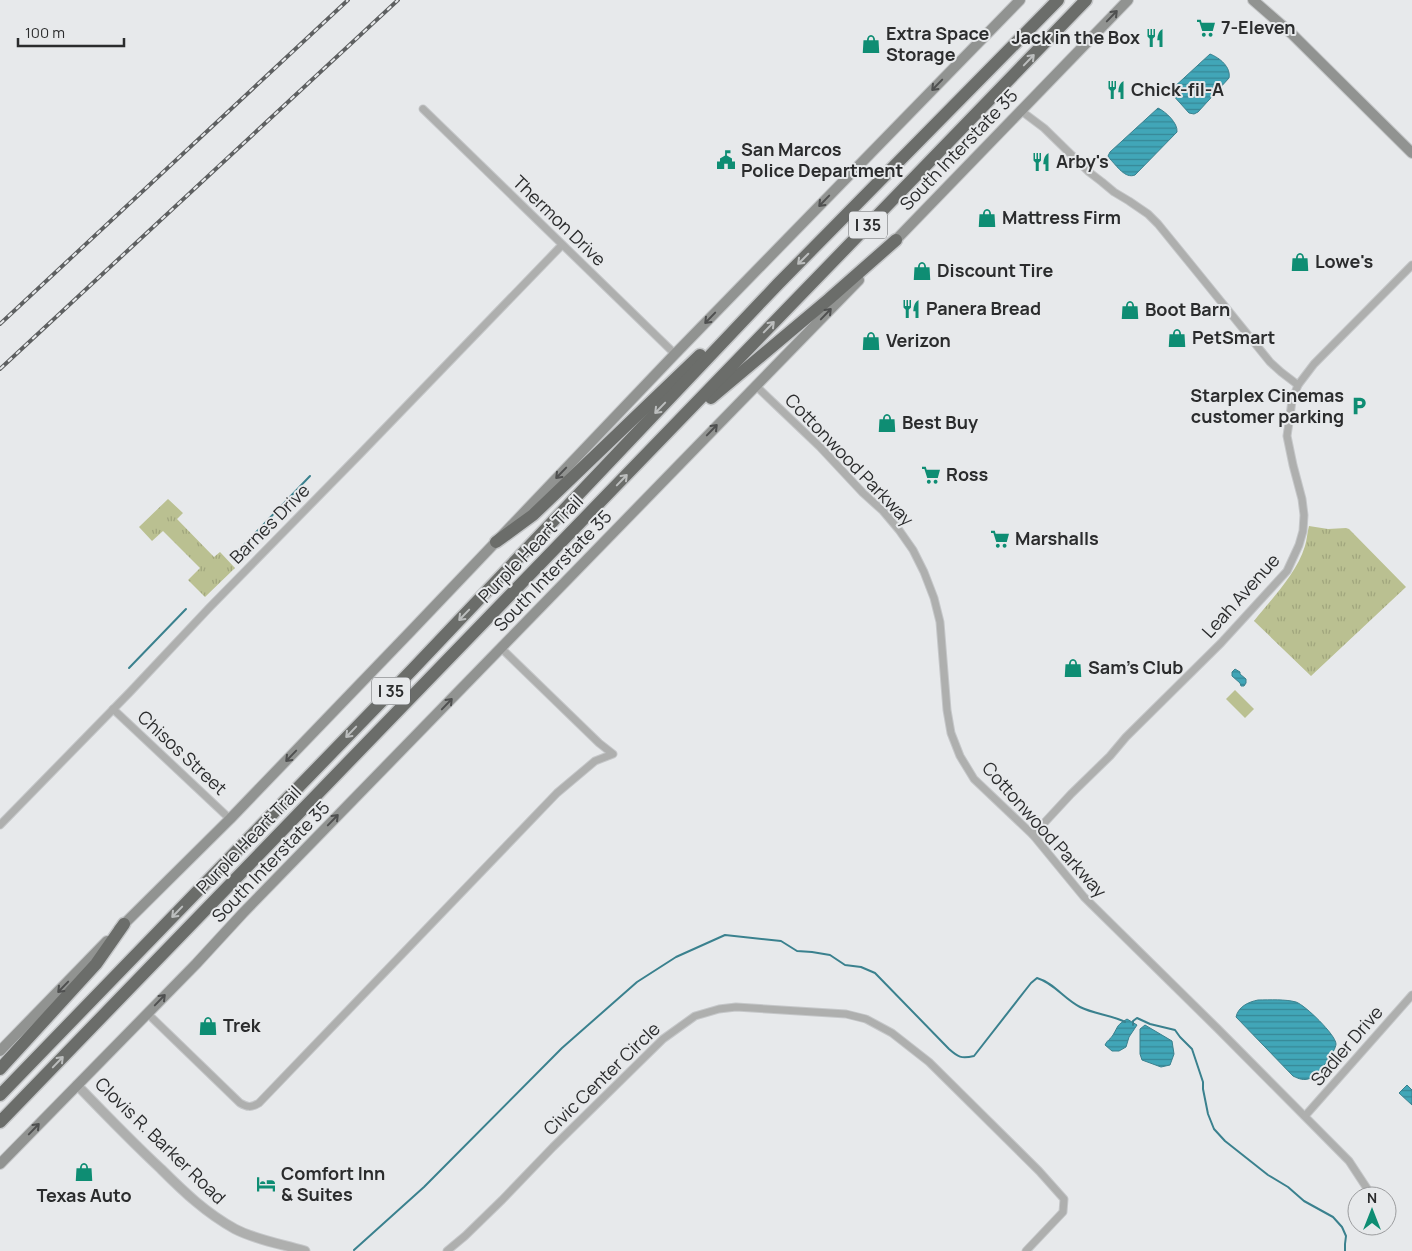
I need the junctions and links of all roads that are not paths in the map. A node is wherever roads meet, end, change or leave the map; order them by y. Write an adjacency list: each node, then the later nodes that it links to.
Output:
1 (1020, 0): 13 (main road, one-way to 13)
2 (1058, 0): 12 (highway, Purple Heart Trail / I 35, one-way to 12)
3 (1086, 0): 16 (highway, Purple Heart Trail / I 35, one-way to 3)
4 (1128, 0): 7 (main road, South Interstate 35, one-way to 4)
5 (1253, 0): 8 (main road)
6 (423, 109): 10 (street, Thermon Drive)
7 (1020, 110): 9 (main road, South Interstate 35); 14 (street)
8 (1412, 152)
9 (896, 240): 15 (main road, South Interstate 35, one-way to 9); 16 (highway)
10 (562, 245): 13 (street, Thermon Drive); 19 (street, Barnes Drive)
11 (1412, 265): 14 (street, Leah Avenue)
12 (778, 284): 17 (highway); 29 (highway, Purple Heart Trail / I 35, one-way to 29)
13 (675, 354): 17 (main road, one-way to 17)
14 (1298, 385): 22 (street, Leah Avenue)
15 (756, 386): 18 (main road, South Interstate 35, one-way to 15); 22 (street, Cottonwood Parkway)
16 (651, 450): 31 (highway, Purple Heart Trail / I 35, one-way to 16)
17 (496, 542): 20 (main road, one-way to 20)
18 (501, 648): 25 (main road, South Interstate 35, one-way to 18); 25 (street)
19 (114, 709): 20 (street, Chisos Street); 21 (street, Barnes Drive)
20 (230, 819): 23 (main road)
21 (0, 824)
22 (1033, 835): 30 (street, Cottonwood Parkway)
23 (124, 924): 26 (main road, one-way to 26); 27 (highway)
24 (1412, 995): 30 (street, Sadler Drive)
25 (147, 1013): 28 (main road, South Interstate 35)
26 (0, 1051)
27 (0, 1069)
28 (77, 1085): 32 (main road, South Interstate 35, one-way to 28); 34 (street, Clovis R. Barker Road)
29 (0, 1095)
30 (1305, 1116): 33 (street, Cottonwood Parkway)
31 (0, 1122)
32 (0, 1164)
33 (1366, 1186)
34 (305, 1251)
35 (447, 1251): 36 (street, Civic Center Circle)
36 (1026, 1251)

